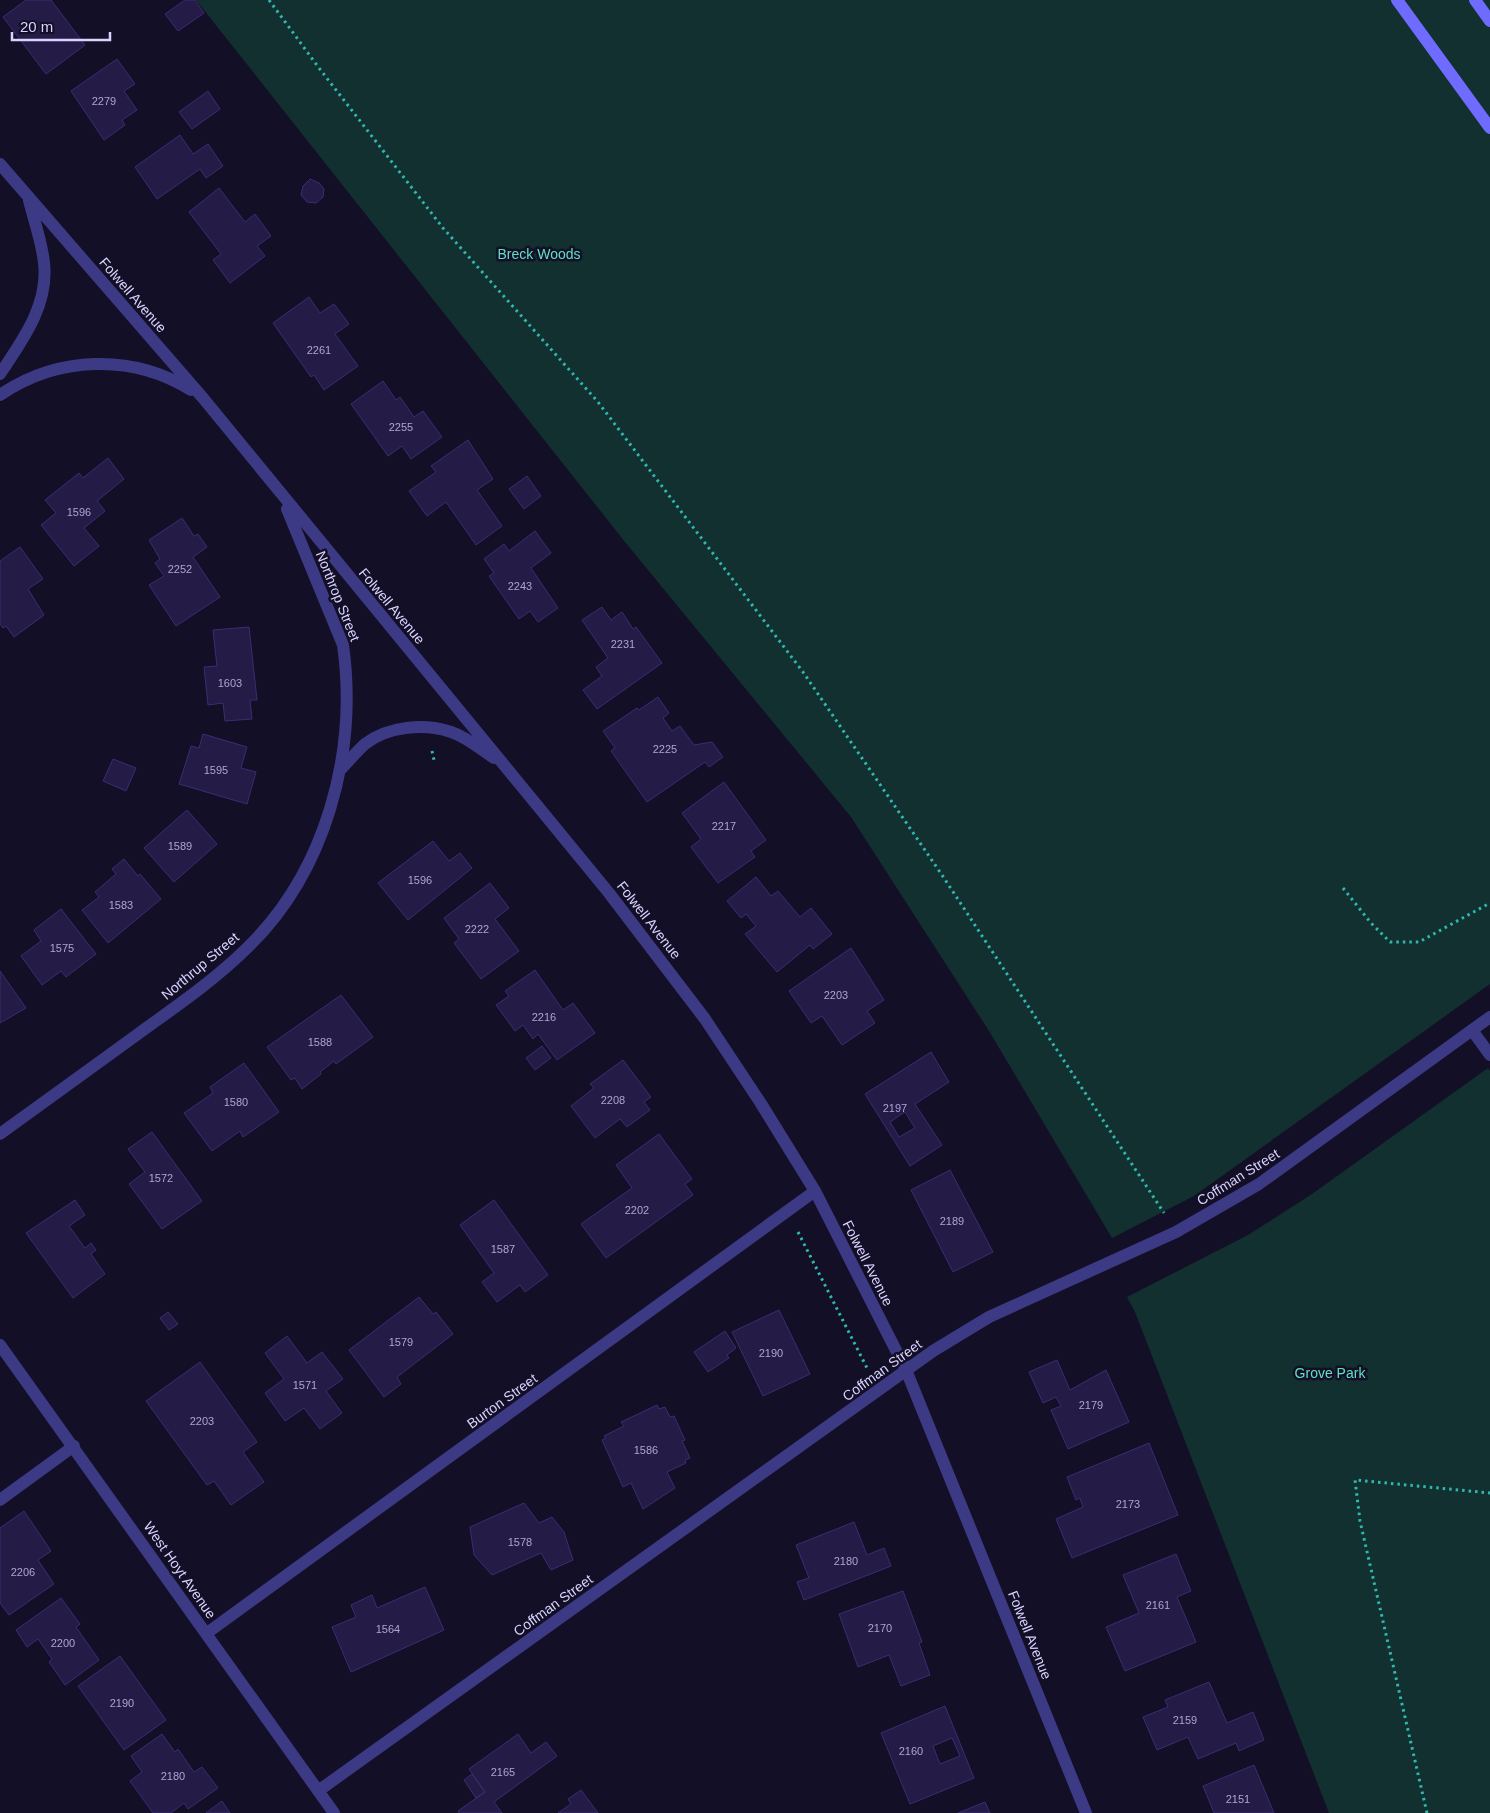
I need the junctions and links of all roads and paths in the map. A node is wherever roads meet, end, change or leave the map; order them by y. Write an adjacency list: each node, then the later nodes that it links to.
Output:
1 (269, 0): 22 (path)
2 (1397, 0): 5 (main road)
3 (1475, 0): 4 (main road)
4 (1490, 21)
5 (1490, 128)
6 (0, 164): 7 (street, Folwell Avenue)
7 (28, 195): 8 (street); 10 (street, Folwell Avenue)
8 (0, 374)
9 (0, 395): 10 (street)
10 (203, 398): 11 (street, Folwell Avenue)
11 (282, 497): 12 (street, Folwell Avenue); 13 (street, Northrop Street)
12 (506, 767): 13 (street, Northrup Street); 20 (street, Folwell Avenue)
13 (341, 769): 19 (street, Northrup Street)
14 (1343, 888): 15 (path)
15 (1490, 903)
16 (1490, 1017): 17 (street, Coffman Street)
17 (1472, 1030): 18 (street); 22 (street, Coffman Street)
18 (1490, 1055)
19 (0, 1134)
20 (814, 1191): 25 (street, Folwell Avenue); 29 (street, Burton Street)
21 (797, 1231): 24 (path)
22 (1176, 1232): 25 (street, Coffman Street)
23 (0, 1345): 26 (street, West Hoyt Avenue)
24 (867, 1368)
25 (906, 1370): 30 (street, Coffman Street); 32 (street, Folwell Avenue)
26 (74, 1446): 28 (street); 29 (street, West Hoyt Avenue)
27 (1490, 1492): 33 (path)
28 (0, 1500)
29 (207, 1634): 30 (street, West Hoyt Avenue)
30 (318, 1791): 31 (street, West Hoyt Avenue)
31 (334, 1813)
32 (1086, 1813)
33 (1427, 1813)

